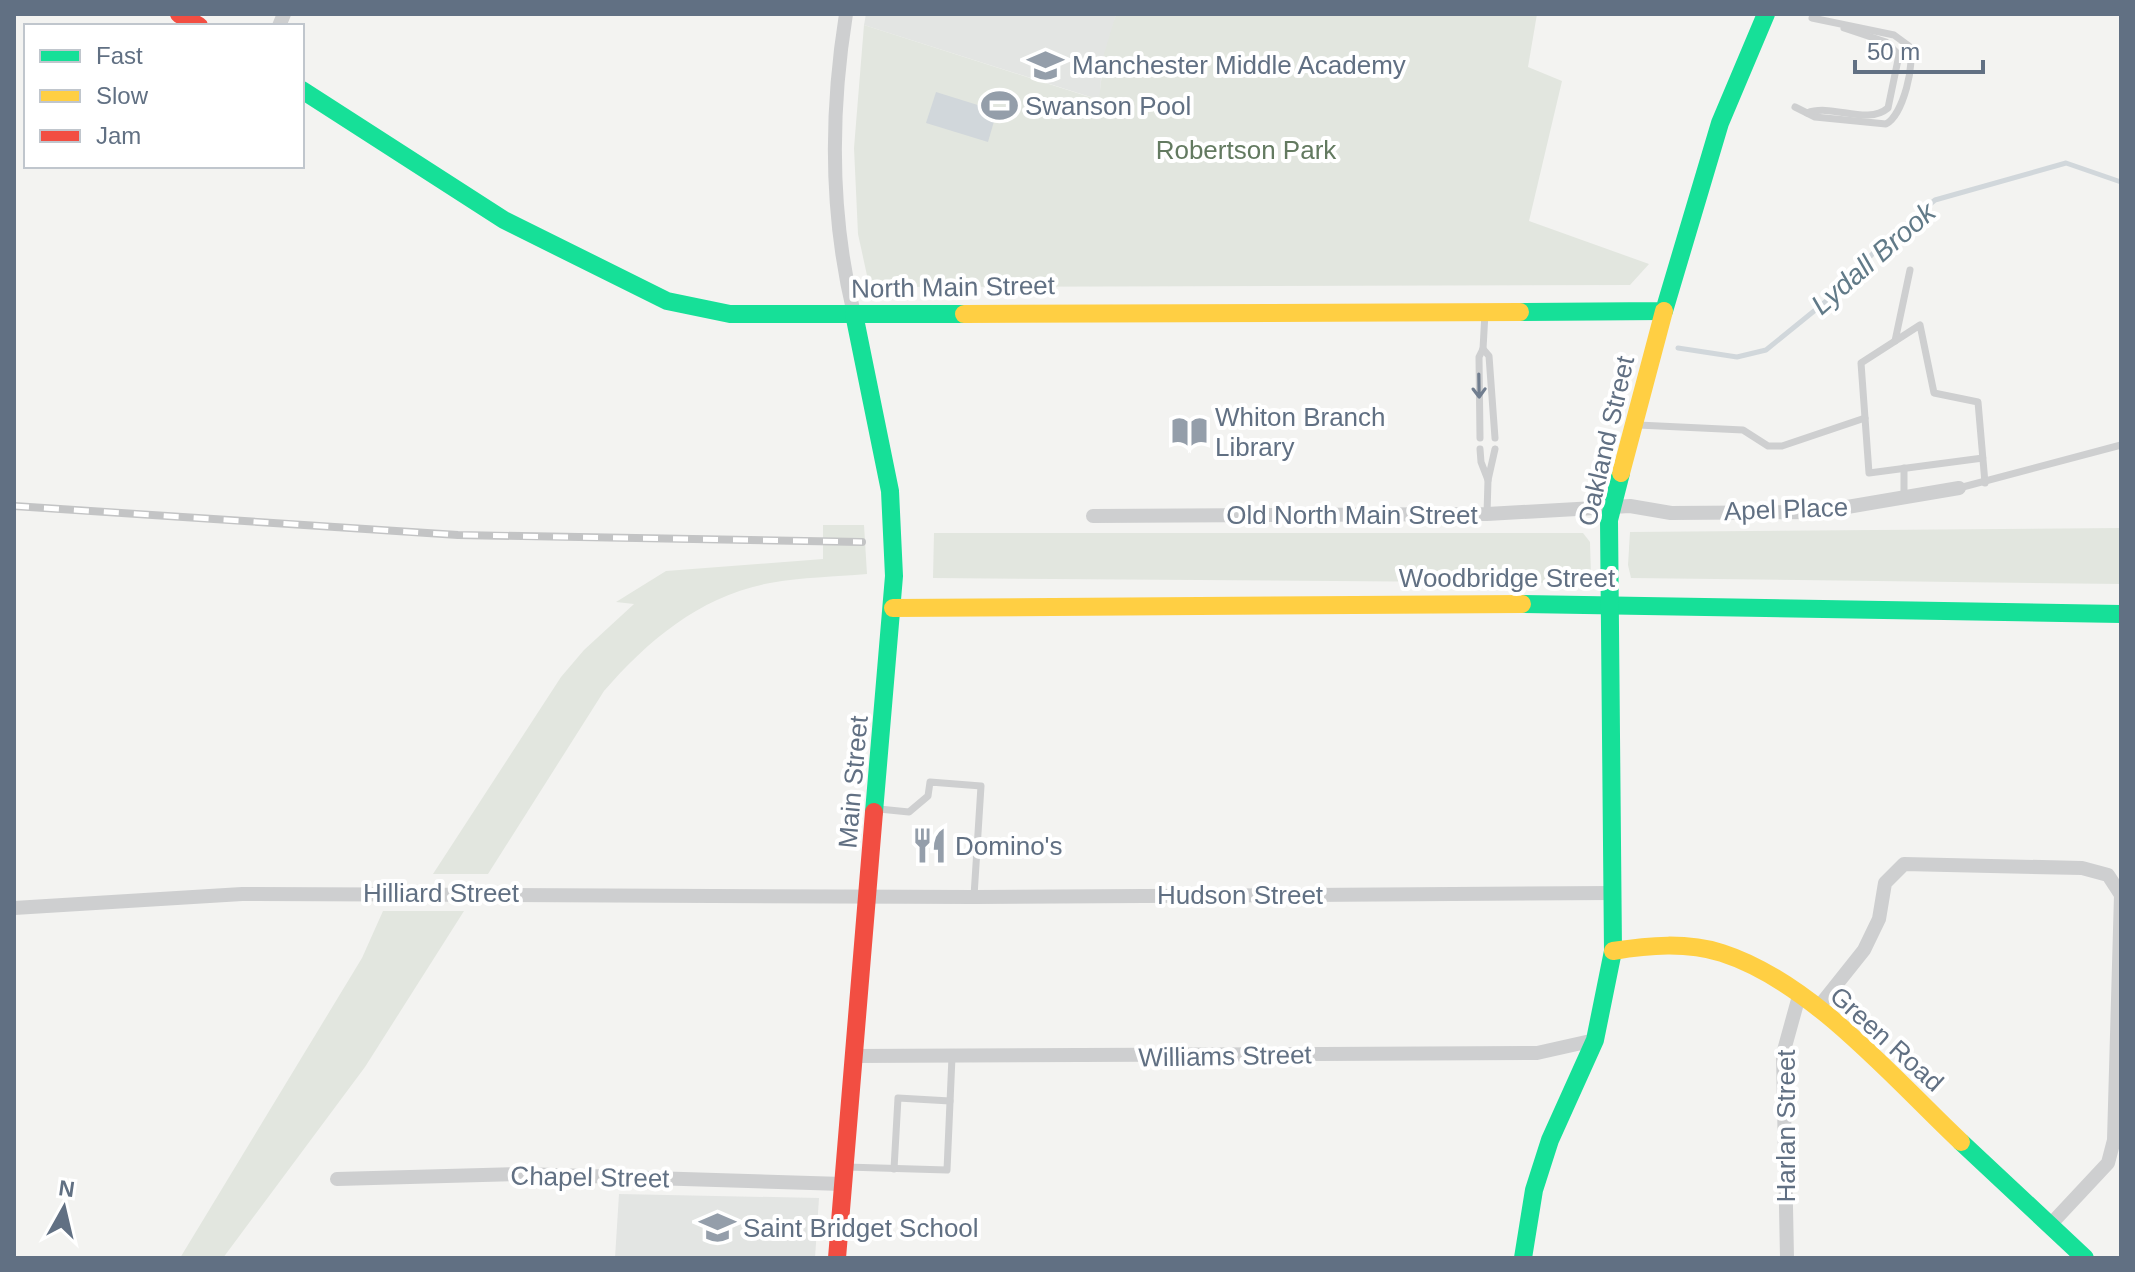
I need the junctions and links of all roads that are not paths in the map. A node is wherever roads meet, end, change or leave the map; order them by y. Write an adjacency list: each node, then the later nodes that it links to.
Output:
1 (846, 14): 11 (street)
2 (1766, 14): 10 (main road, Oakland Street)
3 (1812, 18): 4 (lane)
4 (1838, 24): 7 (lane); 7 (lane)
5 (304, 91): 11 (main road, North Main Street)
6 (1795, 107): 7 (lane)
7 (1807, 113)
8 (1910, 270): 12 (lane)
9 (1485, 311): 10 (main road, North Main Street); 11 (main road, North Main Street); 13 (lane)
10 (1664, 311): 15 (main road, Oakland Street)
11 (854, 314): 31 (main road, Main Street)
12 (1895, 341): 14 (lane); 21 (lane)
13 (1483, 349): 16 (lane, one-way to 16); 17 (lane)
14 (1865, 418): 15 (lane); 22 (lane)
15 (1632, 424): 27 (main road, Oakland Street)
16 (1480, 438)
17 (1495, 438)
18 (2121, 445): 24 (lane)
19 (1480, 449): 23 (lane)
20 (1495, 449): 23 (lane)
21 (1983, 458): 22 (lane); 24 (lane)
22 (1904, 468): 26 (lane)
23 (1488, 480): 28 (lane)
24 (1985, 483): 25 (lane)
25 (1959, 488): 26 (street, Apel Place)
26 (1904, 498): 27 (street, Apel Place)
27 (1612, 507): 28 (street, Old North Main Street); 30 (main road, Oakland Street)
28 (1487, 514): 29 (street, Old North Main Street)
29 (1093, 516)
30 (1610, 603): 31 (main road, Woodbridge Street); 32 (main road, Woodbridge Street); 34 (main road, Oakland Street)
31 (893, 608): 33 (main road, Main Street)
32 (2121, 614)
33 (877, 809): 35 (main road, Main Street); 36 (lane)
34 (1611, 893): 36 (street, Hudson Street); 38 (main road, Oakland Street)
35 (869, 895): 36 (street, Hudson Street); 37 (street, Hilliard Street); 42 (main road, Main Street)
36 (974, 897)
37 (15, 907)
38 (1613, 951): 39 (main road, Green Road); 41 (main road, Oakland Street)
39 (1799, 996): 40 (main road, Green Road); 51 (street, Harlan Street)
40 (1817, 1009): 48 (main road, Green Road); 48 (street)
41 (1595, 1040): 43 (street, Williams Street); 50 (main road, Oakland Street)
42 (854, 1056): 43 (street, Williams Street); 46 (main road, Main Street)
43 (952, 1057): 44 (lane)
44 (950, 1101): 45 (lane); 45 (lane)
45 (894, 1169): 46 (lane)
46 (843, 1176): 47 (street, Chapel Street); 49 (main road, Main Street)
47 (337, 1179)
48 (2051, 1224): 52 (main road, Green Road)
49 (837, 1258)
50 (1523, 1258)
51 (1787, 1258)
52 (2085, 1258)

